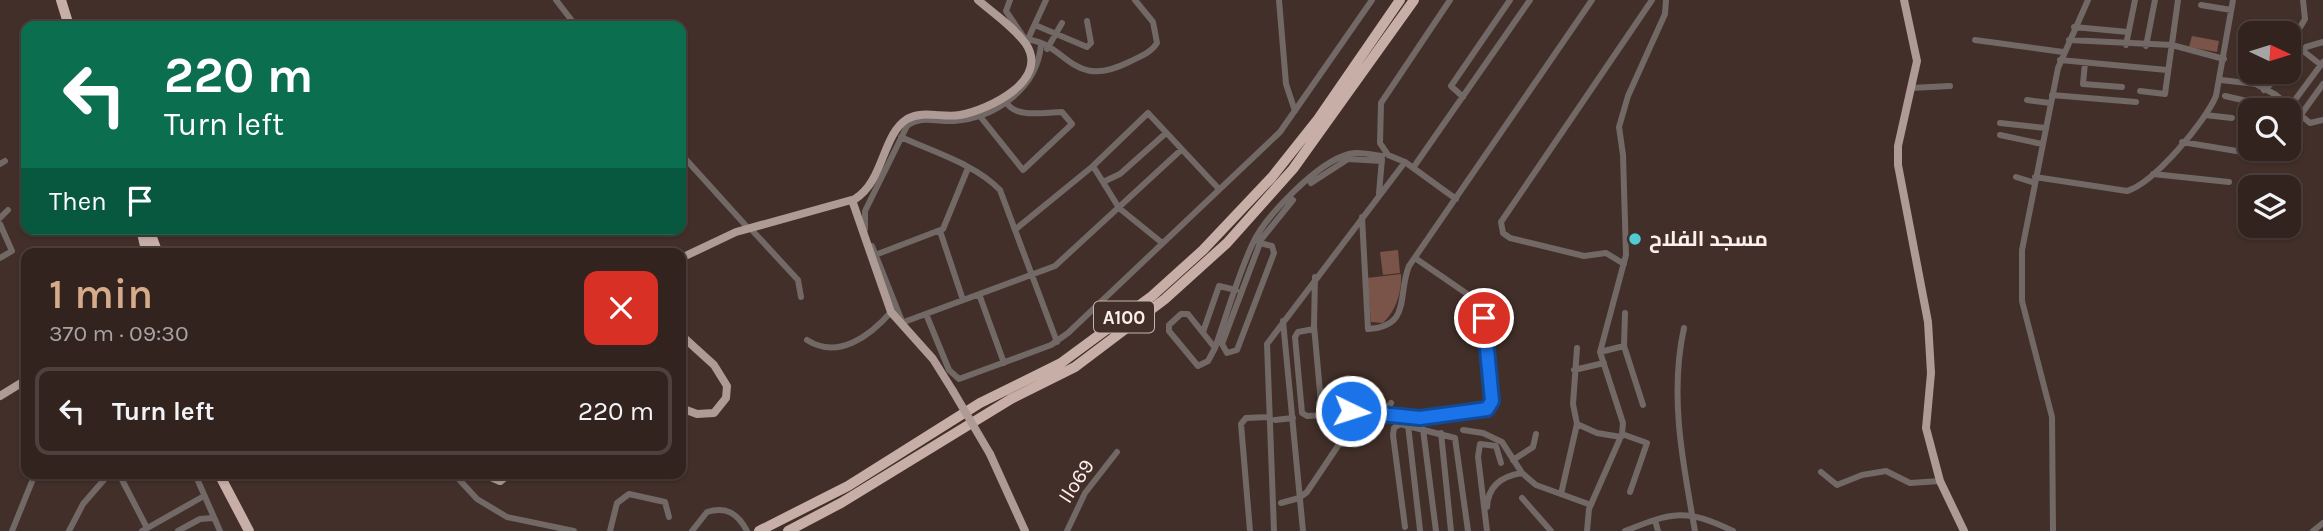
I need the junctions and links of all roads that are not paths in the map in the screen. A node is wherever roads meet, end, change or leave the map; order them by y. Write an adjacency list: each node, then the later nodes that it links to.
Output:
1 (54, 0): 28 (highway)
2 (61, 0): 29 (highway)
3 (556, 0): 30 (street)
4 (978, 0): 39 (main road)
5 (1010, 0): 39 (street)
6 (1045, 0): 33 (street)
7 (1135, 0): 46 (street)
8 (1279, 0): 73 (street)
9 (1372, 0): 73 (street)
10 (1400, 0): 203 (highway, A100)
11 (1414, 0): 204 (highway, A100)
12 (1450, 0): 87 (street)
13 (1510, 0): 27 (street)
14 (1530, 0): 36 (street)
15 (1592, 0): 105 (street)
16 (1652, 0): 121 (street)
17 (1666, 0): 121 (street)
18 (1902, 0): 59 (main road)
19 (2088, 0): 35 (street)
20 (2135, 0): 37 (street)
21 (2155, 0): 45 (street)
22 (2178, 0): 44 (street)
23 (2233, 0): 26 (street)
24 (2303, 0): 34 (street)
25 (2201, 5): 26 (street)
26 (2231, 10): 49 (street)
27 (1497, 18): 36 (street); 65 (street)
28 (60, 21)
29 (67, 21)
30 (572, 21)
31 (1087, 21): 38 (street)
32 (1062, 23): 38 (street)
33 (1035, 25): 38 (street); 39 (street)
34 (2301, 26)
35 (2074, 27): 37 (street); 41 (street)
36 (1511, 28): 65 (street)
37 (2128, 32): 43 (street)
38 (1055, 35): 46 (street)
39 (1025, 39): 46 (street); 106 (main road)
40 (1975, 40): 48 (street)
41 (2069, 40): 43 (street); 48 (street)
42 (2323, 42): 47 (street)
43 (2126, 45): 45 (street)
44 (2172, 45): 45 (street); 49 (street); 53 (street)
45 (2146, 46)
46 (1044, 47): 70 (street)
47 (2302, 50): 52 (street)
48 (2063, 52): 50 (street)
49 (2224, 59): 54 (street)
50 (2060, 60): 51 (street); 63 (street)
51 (2085, 63): 53 (street); 60 (street)
52 (2322, 64): 67 (street)
53 (2167, 70): 62 (street)
54 (2221, 80): 61 (street); 75 (street)
55 (2265, 84): 61 (street)
56 (2268, 84): 61 (street)
57 (2323, 84): 76 (street)
58 (1950, 86): 59 (street)
59 (1910, 88): 175 (main road)
60 (2122, 88)
61 (2262, 88): 66 (street)
62 (2140, 91)
63 (2052, 95): 71 (street); 72 (street)
64 (2225, 96): 68 (street)
65 (1463, 97): 95 (street)
66 (2276, 98)
67 (2292, 98)
68 (2238, 99)
69 (2027, 100): 72 (street)
70 (1006, 102): 74 (street); 74 (street)
71 (2136, 102)
72 (2050, 103): 81 (street)
73 (1295, 111): 103 (street)
74 (979, 115): 84 (street)
75 (2205, 115): 78 (street); 85 (street)
76 (2301, 115)
77 (2301, 117): 79 (street)
78 (2232, 118)
79 (2323, 120)
80 (2000, 123): 81 (street)
81 (2045, 128): 86 (street)
82 (1166, 133): 88 (street); 93 (street); 101 (street)
83 (2000, 135): 86 (street)
84 (901, 137): 94 (street); 118 (street)
85 (2182, 142): 89 (street); 97 (street)
86 (2042, 144): 100 (street)
87 (1381, 146): 91 (street); 92 (street)
88 (1181, 149): 103 (street); 107 (street)
89 (2238, 151)
90 (686, 159): 112 (street)
91 (1382, 159): 96 (street); 115 (street)
92 (1405, 162): 95 (street); 98 (street)
93 (1093, 166): 101 (street); 113 (street)
94 (968, 168): 113 (street); 114 (street)
95 (1413, 168): 105 (street)
96 (1382, 172): 98 (street); 104 (street)
97 (2153, 174): 100 (street); 102 (street)
98 (1393, 176): 104 (street)
99 (2016, 177): 100 (street)
100 (2035, 180): 220 (street)
101 (1102, 182): 107 (street)
102 (2229, 182)
103 (1218, 188): 116 (street)
104 (1376, 198): 109 (street)
105 (1456, 199): 120 (street)
106 (852, 200): 112 (main road); 128 (main road)
107 (1119, 208): 116 (street); 122 (street)
108 (8, 210): 110 (street)
109 (1362, 217): 120 (street); 123 (street)
110 (0, 218)
111 (0, 224): 119 (street)
112 (749, 228): 117 (main road); 126 (street)
113 (1016, 229): 122 (street)
114 (940, 231): 118 (street); 127 (street)
115 (1258, 241): 115 (street); 124 (street)
116 (1161, 243): 138 (street)
117 (686, 255)
118 (875, 255): 132 (street)
119 (0, 258)
120 (1415, 258): 153 (street)
121 (1624, 264): 142 (street)
122 (1032, 275): 125 (street); 138 (street)
123 (1315, 277): 131 (street); 134 (street)
124 (1236, 290): 135 (street); 140 (street)
125 (979, 294): 127 (street); 143 (street)
126 (801, 297)
127 (963, 300): 130 (street)
128 (891, 312): 132 (main road); 137 (street)
129 (1625, 313): 139 (street)
130 (926, 314): 132 (street); 143 (street)
131 (1283, 321): 154 (street); 155 (street)
132 (904, 325): 205 (main road, bridge)
133 (1684, 328): 183 (street)
134 (1314, 330): 152 (street); 152 (street)
135 (1203, 332): 140 (street); 140 (street)
136 (686, 340): 150 (main road)
137 (807, 340)
138 (1057, 342): 143 (street)
139 (1624, 346): 142 (street); 149 (street)
140 (1215, 348)
141 (1577, 348): 145 (street)
142 (1600, 352): 144 (street)
143 (1004, 363)
144 (1604, 363): 145 (street); 162 (street)
145 (1574, 370): 156 (street)
146 (21, 383): 147 (main road)
147 (0, 396)
148 (1391, 402): 153 (street)
149 (1643, 405)
150 (686, 410)
151 (1360, 413): 152 (street); 153 (street); 179 (street)
152 (1322, 414)
153 (1383, 414)
154 (1271, 418): 155 (street); 207 (street); 208 (street)
155 (1293, 418): 179 (street)
156 (1577, 424): 162 (street); 177 (street)
157 (1408, 425): 158 (street); 188 (street); 190 (street)
158 (1423, 429): 160 (street); 210 (street)
159 (1463, 430): 164 (street)
160 (1441, 433): 211 (street); 212 (street)
161 (1536, 433): 164 (street)
162 (1621, 436): 176 (street); 182 (street)
163 (1117, 452): 206 (street, Ilo69)
164 (1513, 460): 167 (street)
165 (1501, 463): 213 (street)
166 (1821, 472): 175 (street)
167 (1522, 473): 177 (street); 213 (street)
168 (33, 479): 192 (street)
169 (105, 479): 193 (street)
170 (121, 479): 189 (street)
171 (197, 479): 178 (street)
172 (215, 479): 197 (highway)
173 (222, 479): 198 (highway)
174 (459, 479): 199 (street)
175 (1940, 481): 219 (main road)
176 (1630, 492)
177 (1561, 494): 182 (street)
178 (204, 496): 185 (street); 189 (street)
179 (1299, 498): 181 (street); 209 (street)
180 (1522, 498): 214 (street)
181 (1281, 503)
182 (1591, 505): 215 (street)
183 (1692, 514): 186 (street); 217 (street); 218 (street)
184 (669, 517): 200 (street)
185 (214, 518): 195 (street); 196 (street)
186 (1655, 520): 191 (street); 216 (street)
187 (2323, 523): 221 (street)
188 (1405, 527)
189 (146, 529): 194 (street)
190 (1420, 530)
191 (1629, 530)
192 (12, 531)
193 (69, 531)
194 (159, 531)
195 (178, 531)
196 (220, 531)
197 (241, 531)
198 (249, 531)
199 (574, 531)
200 (610, 531)
201 (692, 531): 202 (street)
202 (747, 531)
203 (759, 531)
204 (788, 531)
205 (1025, 531)
206 (1067, 531)
207 (1250, 531)
208 (1273, 531)
209 (1303, 531)
210 (1436, 531)
211 (1451, 531)
212 (1468, 531)
213 (1489, 531)
214 (1551, 531)
215 (1587, 531)
216 (1658, 531)
217 (1695, 531)
218 (1733, 531)
219 (1964, 531)
220 (2053, 531)
221 (2313, 531)

